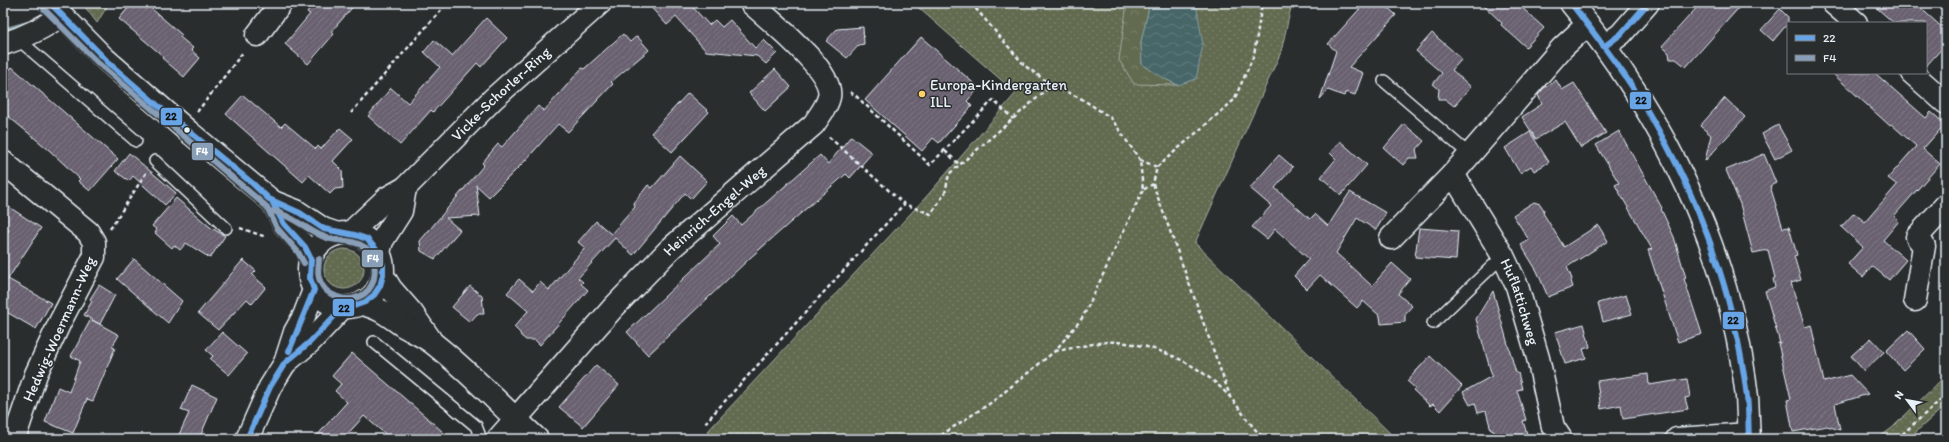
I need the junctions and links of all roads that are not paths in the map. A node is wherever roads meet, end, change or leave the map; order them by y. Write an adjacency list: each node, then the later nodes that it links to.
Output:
1 (281, 3): 10 (street)
2 (600, 3): 21 (street, Vicke-Schorler-Ring)
3 (751, 3): 39 (street, Heinrich-Engel-Weg)
4 (1571, 3): 9 (street)
5 (1648, 3): 12 (street)
6 (1833, 3): 8 (street)
7 (56, 9): 11 (street); 22 (street)
8 (1855, 22)
9 (1588, 24): 12 (street); 17 (street)
10 (257, 35)
11 (10, 41): 16 (lane)
12 (1605, 46): 40 (street)
13 (1913, 74): 15 (street)
14 (1384, 81): 17 (lane)
15 (1946, 103)
16 (136, 141)
17 (1470, 155): 20 (street)
18 (155, 161): 24 (lane)
19 (3, 162): 41 (street, Hedwig-Woermann-Weg)
20 (1453, 174): 26 (street); 28 (street, Huflattichweg)
21 (405, 188): 25 (street, Vicke-Schorler-Ring); 27 (street)
22 (273, 202): 25 (street); 29 (street)
23 (1946, 205): 32 (street)
24 (226, 228)
25 (344, 233): 27 (street); 29 (street, Vicke-Schorler-Ring)
26 (1391, 238)
27 (379, 252): 30 (street)
28 (1503, 256): 35 (lane); 46 (street, Huflattichweg)
29 (311, 258): 31 (street)
30 (383, 276): 33 (street); 37 (street)
31 (314, 290): 34 (street); 38 (street)
32 (1915, 300)
33 (363, 304): 34 (street); 37 (street)
34 (342, 308): 38 (street)
35 (1433, 323)
36 (374, 342): 43 (lane)
37 (433, 343): 39 (street)
38 (285, 363): 42 (street)
39 (515, 419): 44 (street, Heinrich-Engel-Weg); 45 (street)
40 (1748, 437): 47 (street)
41 (14, 439)
42 (247, 439)
43 (481, 439)
44 (498, 439)
45 (538, 439)
46 (1561, 439)
47 (1677, 439)

